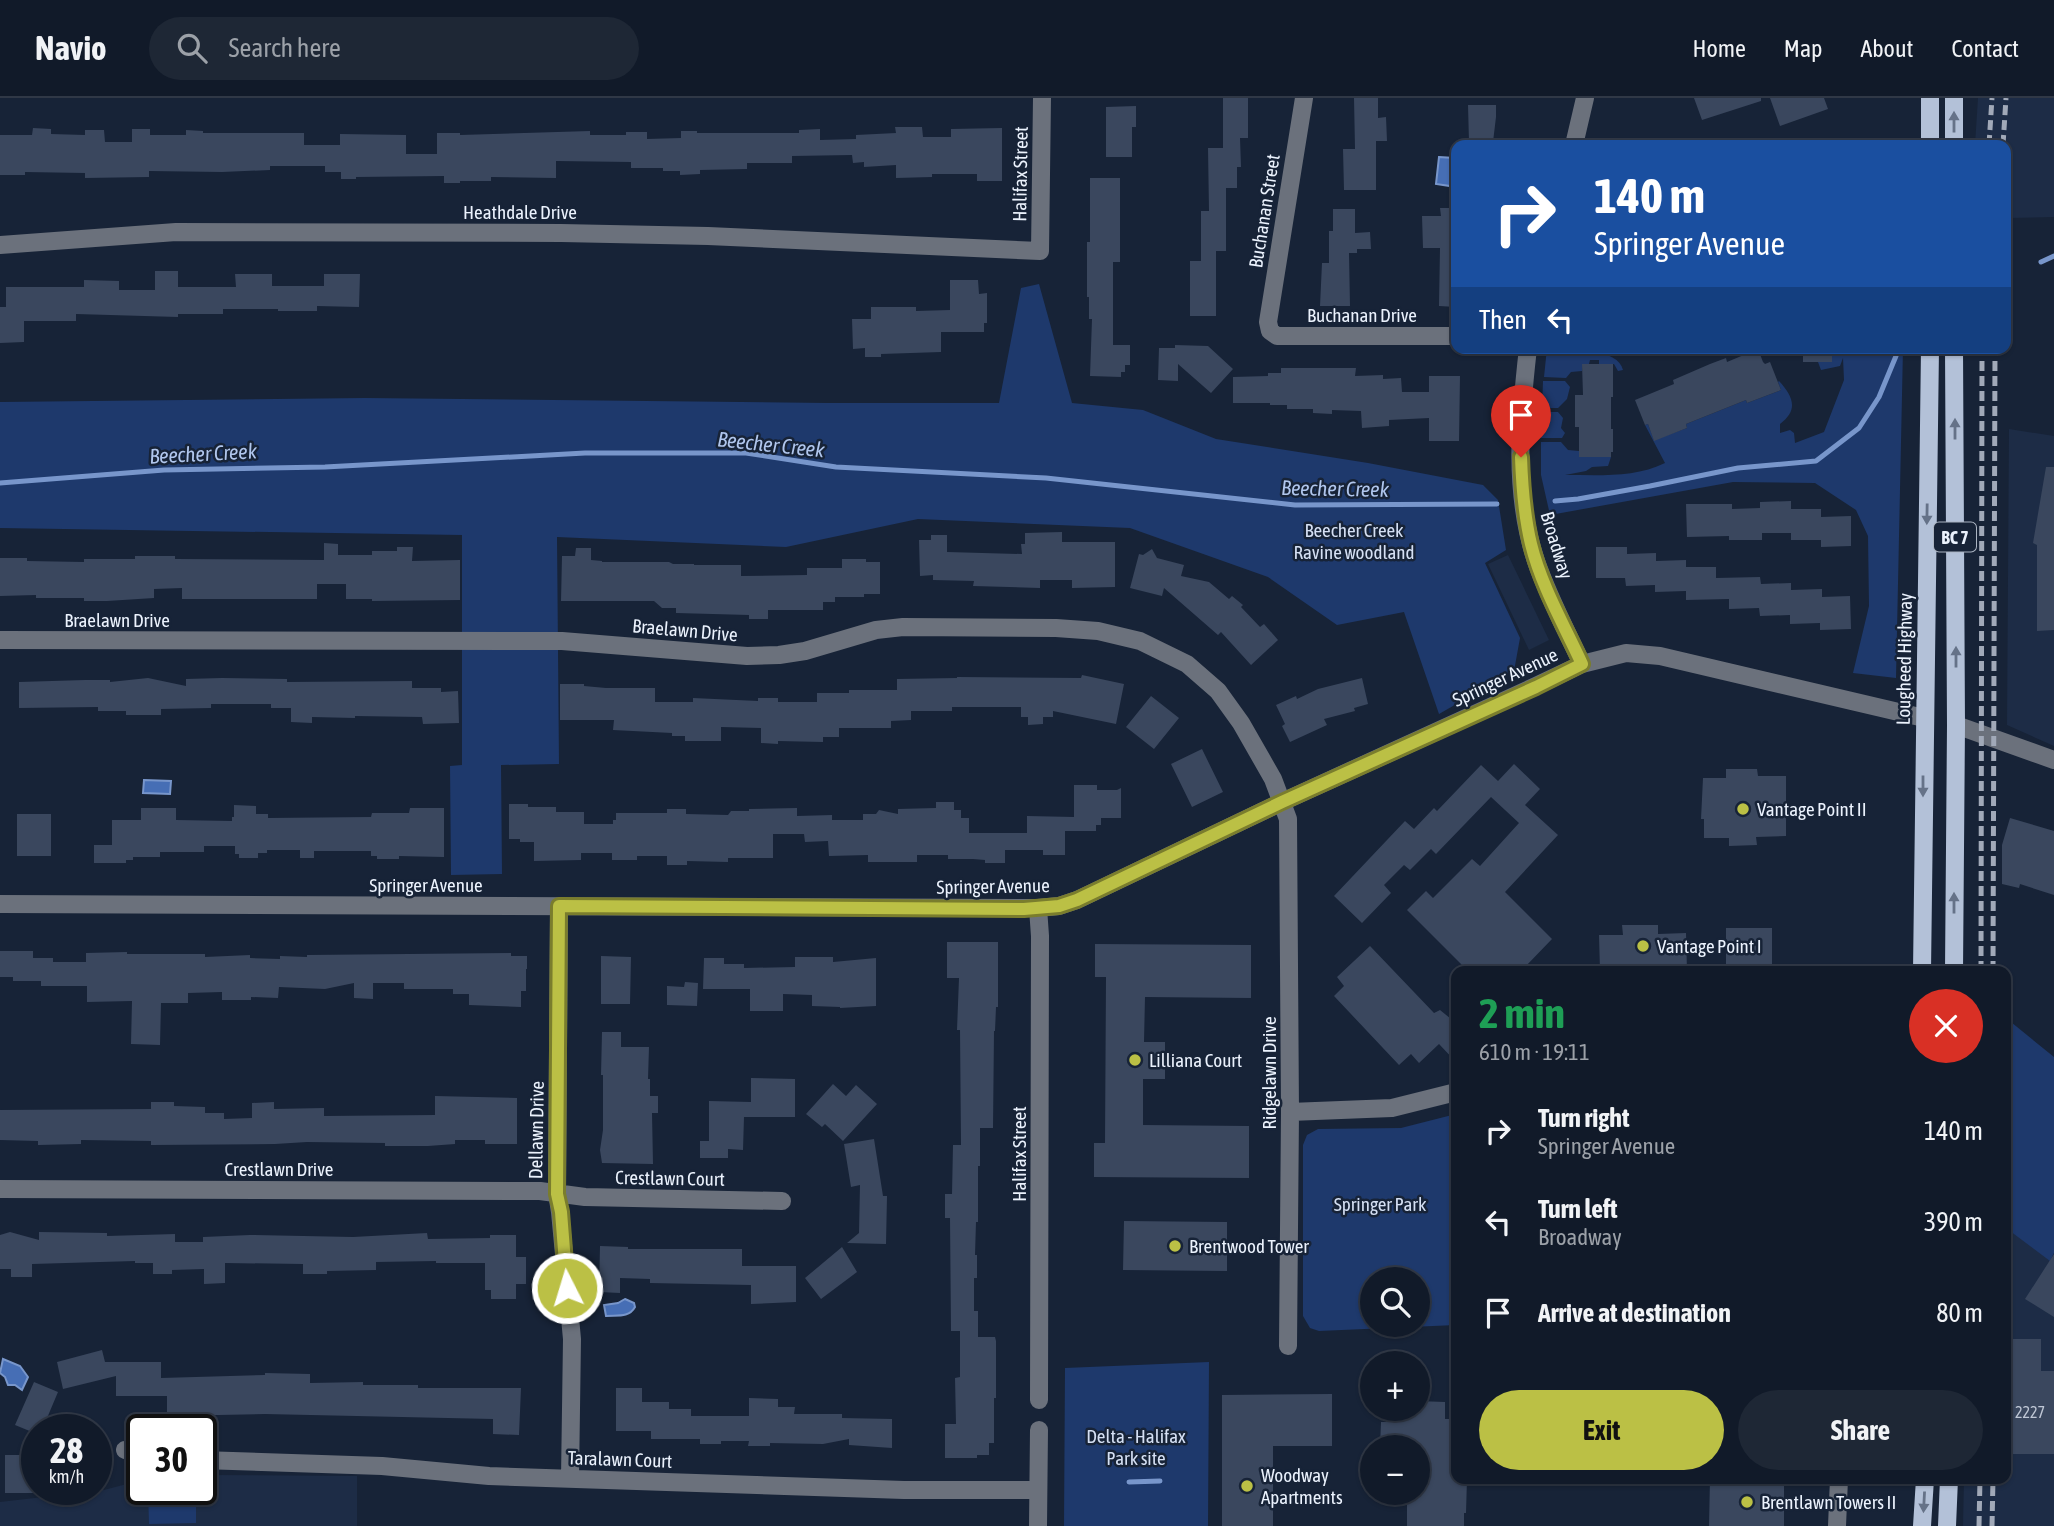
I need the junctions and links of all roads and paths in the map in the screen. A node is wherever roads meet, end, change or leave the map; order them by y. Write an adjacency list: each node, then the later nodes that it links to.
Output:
1 (1042, 98): 10 (street, Halifax Street)
2 (1304, 98): 11 (street, Buchanan Street)
3 (1585, 98): 6 (street)
4 (1930, 98): 7 (main road)
5 (1954, 98): 8 (main road, one-way to 5)
6 (1575, 140)
7 (1930, 140)
8 (1954, 140)
9 (0, 246): 10 (street, Heathdale Drive)
10 (1040, 251)
11 (1270, 331): 12 (street, Buchanan Drive)
12 (1451, 336)
13 (1528, 354): 17 (street, Broadway)
14 (1930, 354): 18 (main road, Lougheed Highway / BC 7, one-way to 18)
15 (1955, 354): 19 (main road, BC 7, one-way to 15)
16 (0, 640): 21 (street, Braelawn Drive)
17 (1582, 664): 18 (street, Springer Avenue); 21 (street, Springer Avenue)
18 (1924, 718): 25 (main road, Lougheed Highway / BC 7, one-way to 25)
19 (1956, 725): 20 (street); 26 (main road, BC 7, one-way to 19)
20 (2054, 760)
21 (1282, 802): 24 (street, Springer Avenue); 28 (street, Ridgelawn Drive)
22 (0, 904): 23 (street, Springer Avenue)
23 (559, 906): 24 (street, Springer Avenue); 30 (street, Dellawn Drive)
24 (1038, 908): 33 (street, Halifax Street)
25 (1922, 966)
26 (1954, 966)
27 (1451, 1093): 28 (street)
28 (1290, 1112): 32 (street, Ridgelawn Drive)
29 (0, 1189): 30 (street, Crestlawn Drive)
30 (557, 1194): 31 (street, Crestlawn Court); 36 (street, Dellawn Drive)
31 (782, 1201)
32 (1289, 1346)
33 (1039, 1400)
34 (1038, 1430): 40 (street)
35 (217, 1461): 36 (street, Taralawn Court)
36 (570, 1478): 40 (street, Taralawn Court)
37 (1839, 1484): 42 (street)
38 (1925, 1484): 43 (main road, one-way to 43)
39 (1949, 1484): 44 (main road)
40 (1038, 1490): 41 (street)
41 (1038, 1526)
42 (1837, 1526)
43 (1922, 1526)
44 (1947, 1526)

